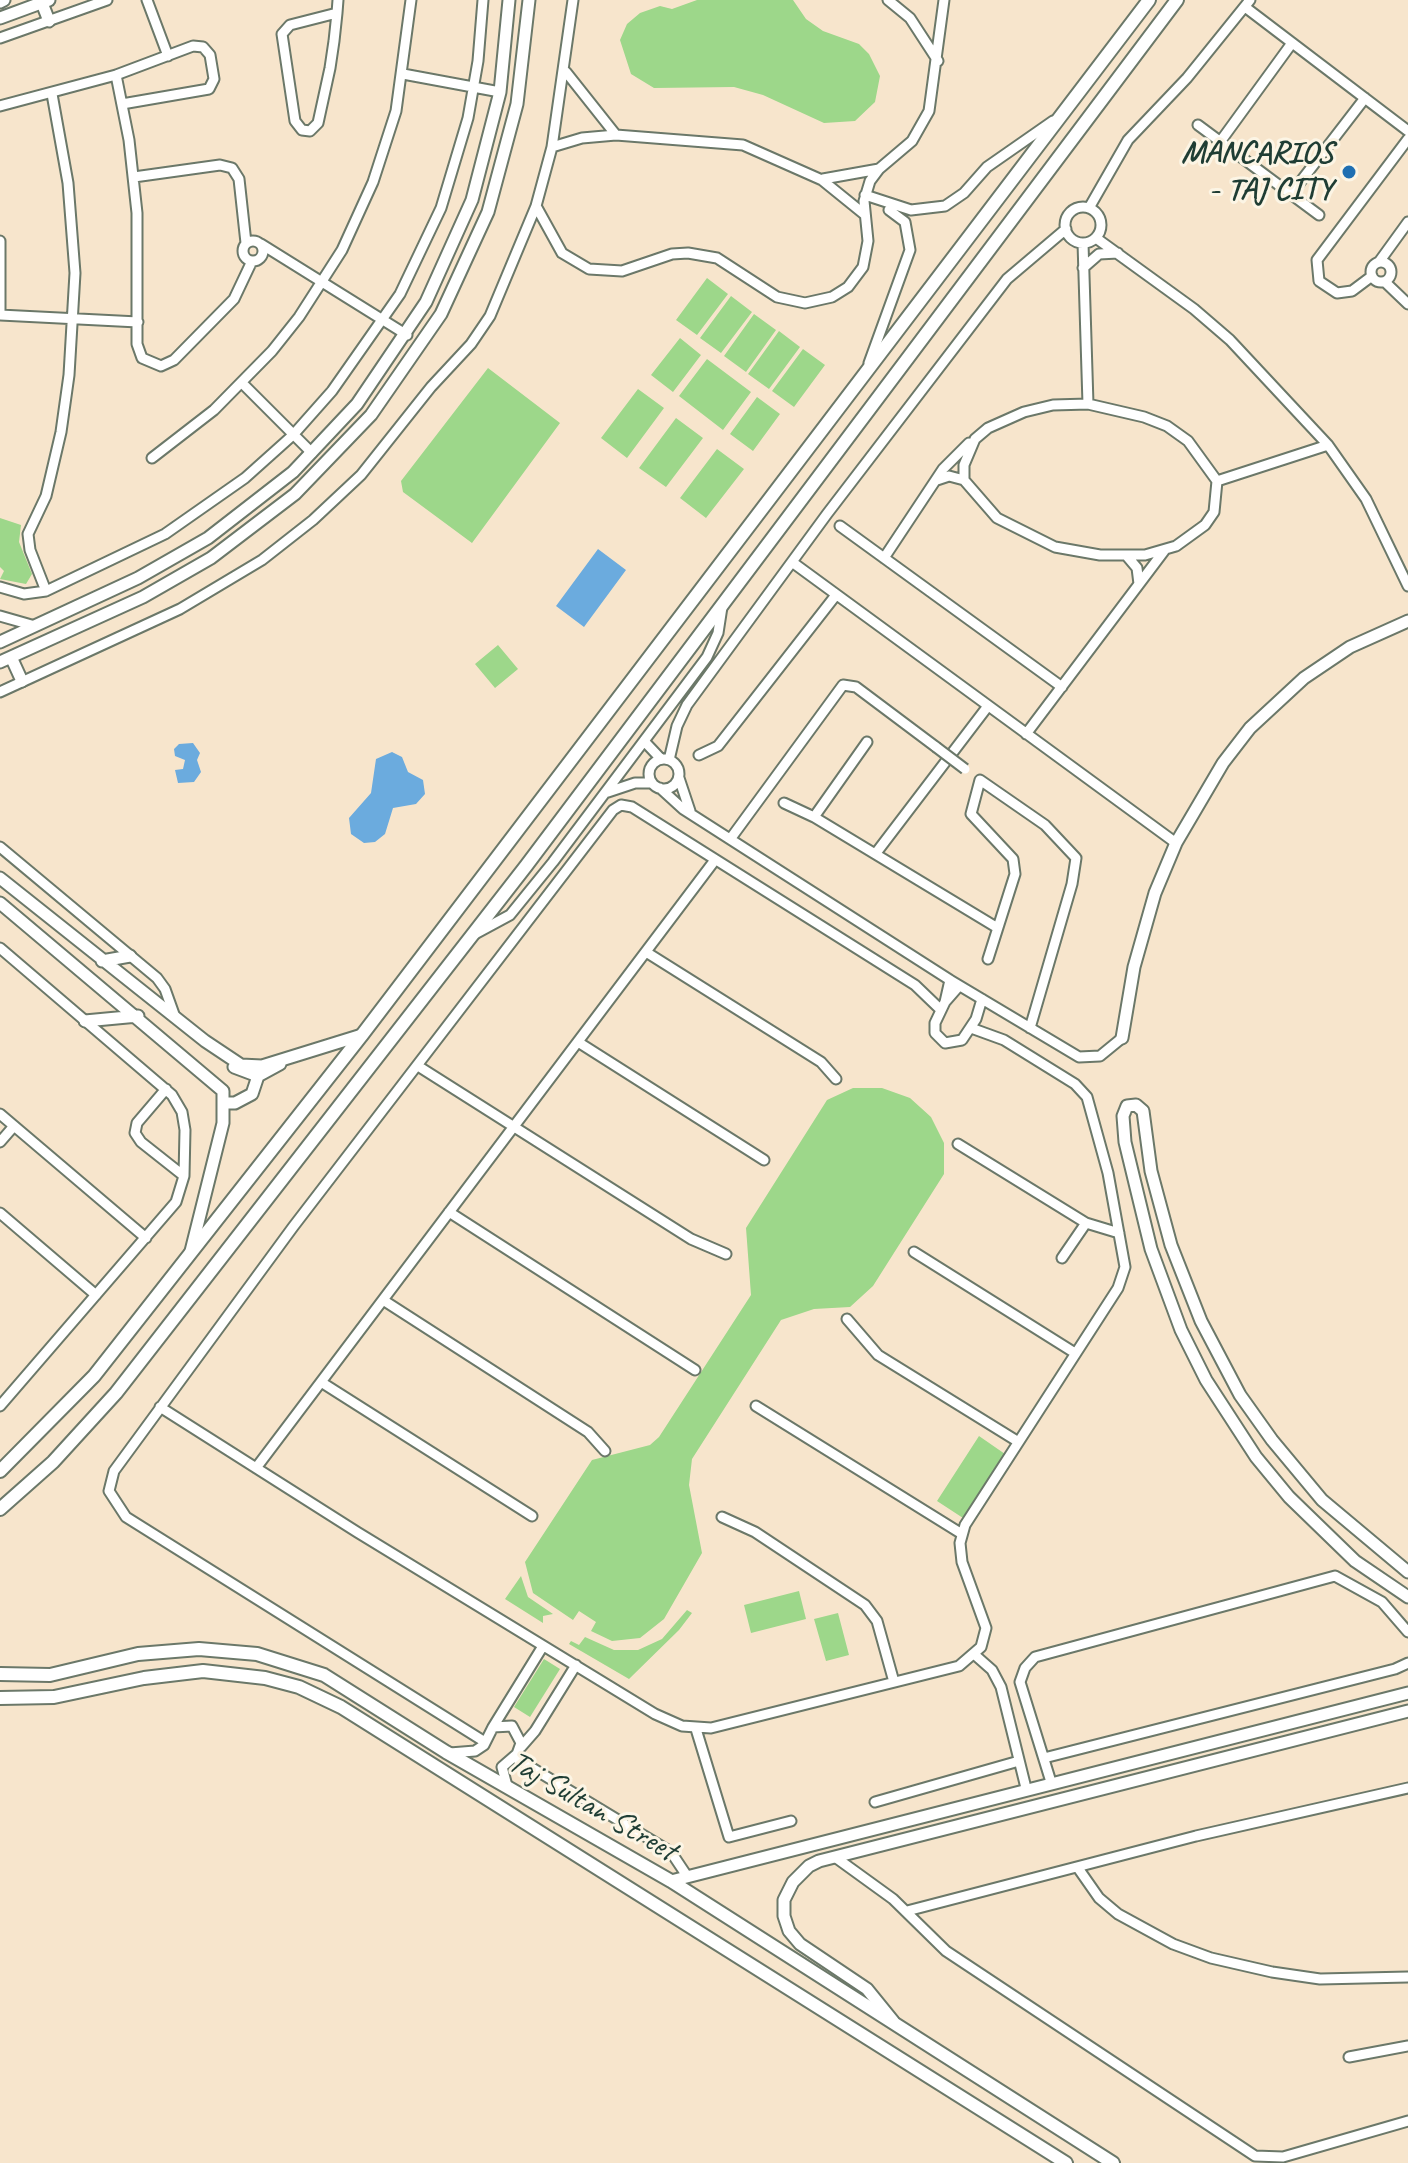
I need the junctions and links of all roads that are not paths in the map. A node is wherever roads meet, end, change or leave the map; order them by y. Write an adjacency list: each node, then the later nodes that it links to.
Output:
1 (107, 0): 17 (street)
2 (147, 0): 20 (street)
3 (338, 0): 15 (street)
4 (411, 0): 23 (street)
5 (483, 0): 25 (street)
6 (509, 0): 26 (street)
7 (529, 0): 76 (street)
8 (573, 0): 22 (street)
9 (888, 0): 21 (street)
10 (944, 0): 21 (street)
11 (1149, 0): 31 (main road)
12 (1177, 0): 90 (main road)
13 (45, 1): 16 (street); 17 (street)
14 (1247, 3): 19 (street); 44 (street)
15 (337, 13): 15 (street)
16 (0, 18)
17 (49, 21): 18 (street)
18 (0, 38)
19 (1292, 43): 28 (street); 36 (street)
20 (168, 56): 24 (street); 29 (street)
21 (938, 61): 38 (street)
22 (566, 72): 34 (street); 37 (street)
23 (403, 74): 25 (street); 60 (street)
24 (116, 75): 27 (street); 29 (street)
25 (474, 87): 26 (street); 65 (street)
26 (500, 92): 67 (street)
27 (52, 94): 30 (street); 64 (street)
28 (1365, 98): 33 (street); 41 (street)
29 (122, 104): 39 (street)
30 (0, 106)
31 (1060, 117): 45 (street); 68 (main road)
32 (1198, 125): 36 (street)
33 (1408, 131)
34 (616, 135): 37 (street); 40 (street)
35 (1408, 139): 59 (street)
36 (1220, 142): 41 (street)
37 (552, 147): 43 (street)
38 (879, 169): 40 (street); 42 (street)
39 (134, 177): 52 (street); 66 (street)
40 (822, 180): 46 (street)
41 (1291, 194): 47 (street)
42 (864, 198): 45 (street); 46 (street)
43 (536, 206): 46 (street); 96 (street)
44 (1089, 208): 49 (street); 50 (street)
45 (903, 213): 68 (street)
46 (864, 214)
47 (1319, 215)
48 (1408, 222): 57 (street)
49 (1066, 229): 53 (street); 84 (street)
50 (1096, 238): 53 (street); 55 (street)
51 (0, 241): 63 (street)
52 (246, 243): 54 (street); 56 (street)
53 (1083, 243): 58 (street)
54 (261, 244): 56 (street); 60 (street)
55 (1120, 254): 58 (street); 73 (street)
56 (252, 261): 66 (street)
57 (1379, 262): 59 (street); 61 (street)
58 (1083, 268): 70 (street)
59 (1372, 276): 61 (street)
60 (323, 282): 65 (street); 69 (street)
61 (1385, 282): 62 (street)
62 (1408, 304)
63 (0, 313): 64 (street)
64 (74, 319): 66 (street); 88 (street)
65 (384, 320): 67 (street); 71 (street)
66 (138, 322)
67 (407, 335): 74 (street)
68 (867, 370): 136 (main road)
69 (242, 383): 71 (street); 75 (street)
70 (1088, 404): 72 (street); 79 (street)
71 (293, 435): 74 (street); 88 (street)
72 (975, 439): 77 (street); 78 (street)
73 (1328, 445): 79 (street); 86 (street)
74 (316, 449): 76 (street); 93 (street)
75 (152, 458)
76 (333, 458): 95 (street)
77 (964, 480): 78 (street); 82 (street)
78 (935, 481): 83 (street)
79 (1217, 481): 81 (street)
80 (840, 526): 83 (street)
81 (1164, 551): 82 (street); 85 (street)
82 (1126, 555): 85 (street)
83 (884, 558): 97 (street)
84 (792, 562): 89 (street); 104 (street)
85 (1139, 584): 97 (street)
86 (1408, 586)
87 (0, 587): 88 (street)
88 (46, 591)
89 (836, 595): 99 (street); 103 (street)
90 (722, 605): 101 (street); 120 (main road)
91 (0, 616): 93 (street)
92 (1408, 621): 113 (street)
93 (35, 626): 94 (street)
94 (0, 642)
95 (6, 659): 96 (street)
96 (22, 681): 98 (street)
97 (1062, 687): 100 (street)
98 (0, 692)
99 (988, 706): 100 (street); 115 (street)
100 (1026, 734): 113 (street)
101 (644, 741): 104 (street); 108 (street)
102 (867, 742): 111 (street)
103 (699, 755)
104 (665, 760): 105 (street); 107 (street)
105 (679, 778): 107 (street); 110 (street)
106 (980, 780): 112 (street, bridge); 119 (street); 135 (street)
107 (656, 786): 108 (street); 110 (street)
108 (605, 793): 120 (street)
109 (784, 803): 111 (street)
110 (693, 813): 112 (street)
111 (814, 817): 115 (street)
112 (731, 838): 126 (street)
113 (1176, 843): 137 (street)
114 (0, 847): 123 (street)
115 (876, 853): 119 (street)
116 (715, 860): 122 (street); 128 (street); 143 (street)
117 (0, 878): 125 (street)
118 (0, 903): 130 (street)
119 (996, 927): 124 (street)
120 (473, 935): 177 (main road)
121 (0, 948): 133 (street)
122 (646, 952): 139 (street); 145 (street)
123 (130, 956): 125 (street); 131 (street)
124 (988, 959)
125 (102, 961): 131 (street)
126 (954, 983): 127 (street); 128 (street)
127 (982, 999): 129 (street); 132 (street)
128 (943, 1006): 134 (street)
129 (992, 1006): 132 (street); 135 (street)
130 (138, 1016): 133 (street); 141 (street)
131 (175, 1017): 138 (street)
132 (976, 1019): 134 (street)
133 (85, 1021): 146 (street)
134 (971, 1028): 158 (street)
135 (1030, 1028): 137 (street)
136 (362, 1035): 142 (street); 160 (main road)
137 (1122, 1038)
138 (205, 1041): 140 (street); 141 (street)
139 (578, 1042): 150 (street); 153 (street)
140 (223, 1055): 142 (street); 144 (street)
141 (190, 1059): 147 (street)
142 (286, 1059): 144 (street)
143 (418, 1066): 150 (street); 172 (street)
144 (258, 1076): 147 (street)
145 (836, 1079)
146 (166, 1089): 154 (street); 154 (street)
147 (226, 1103): 160 (street)
148 (0, 1114): 149 (street)
149 (14, 1126): 151 (street); 159 (street)
150 (512, 1128): 155 (street); 162 (street)
151 (0, 1142)
152 (958, 1144): 157 (street)
153 (764, 1160)
154 (184, 1176): 159 (street)
155 (449, 1212): 165 (street); 168 (street)
156 (0, 1213): 164 (street)
157 (1083, 1221): 158 (street); 163 (street)
158 (1119, 1233): 167 (street)
159 (146, 1238): 164 (street)
160 (191, 1251): 176 (main road)
161 (914, 1252): 167 (street)
162 (726, 1254)
163 (1060, 1256)
164 (96, 1295): 170 (street)
165 (383, 1300): 169 (street); 174 (street)
166 (847, 1319): 173 (street)
167 (1075, 1353): 173 (street)
168 (695, 1370)
169 (321, 1382): 175 (street); 178 (street)
170 (0, 1406)
171 (756, 1406): 180 (street)
172 (160, 1407): 175 (street); 195 (street)
173 (1017, 1441): 180 (street)
174 (605, 1451)
175 (256, 1468): 184 (street)
176 (0, 1471)
177 (0, 1509)
178 (532, 1516)
179 (722, 1517): 189 (street)
180 (962, 1534): 185 (street)
181 (1408, 1572): 182 (street)
182 (1408, 1597)
183 (1408, 1632): 199 (street)
184 (543, 1646): 187 (street); 193 (street)
185 (975, 1655): 189 (street); 200 (street)
186 (1408, 1663): 199 (street)
187 (576, 1665): 194 (street); 196 (street)
188 (0, 1674): 197 (main road, Taj Sultan Street)
189 (894, 1682): 194 (street)
190 (1408, 1693): 201 (street)
191 (0, 1698): 217 (main road, Taj Sultan Street)
192 (1408, 1711): 207 (street)
193 (493, 1727): 195 (street); 196 (street)
194 (696, 1729): 206 (street)
195 (485, 1742): 197 (street)
196 (521, 1747): 198 (street)
197 (446, 1752): 204 (main road, Taj Sultan Street)
198 (514, 1757): 204 (street); 209 (street)
199 (1044, 1758): 201 (street)
200 (1019, 1761): 202 (street); 205 (street)
201 (1051, 1782): 202 (street)
202 (1026, 1788): 209 (street)
203 (1408, 1788): 208 (street)
204 (508, 1789): 210 (main road, Taj Sultan Street)
205 (875, 1802)
206 (791, 1821)
207 (835, 1857): 211 (street); 213 (street)
208 (1078, 1868): 211 (street); 212 (street)
209 (687, 1876): 210 (street)
210 (671, 1881): 213 (main road, Taj Sultan Street)
211 (907, 1911): 216 (street)
212 (1408, 1977)
213 (895, 2025): 218 (main road, Taj Sultan Street)
214 (1408, 2046): 215 (street)
215 (1349, 2057)
216 (1408, 2121)
217 (1066, 2163)
218 (1113, 2163)

